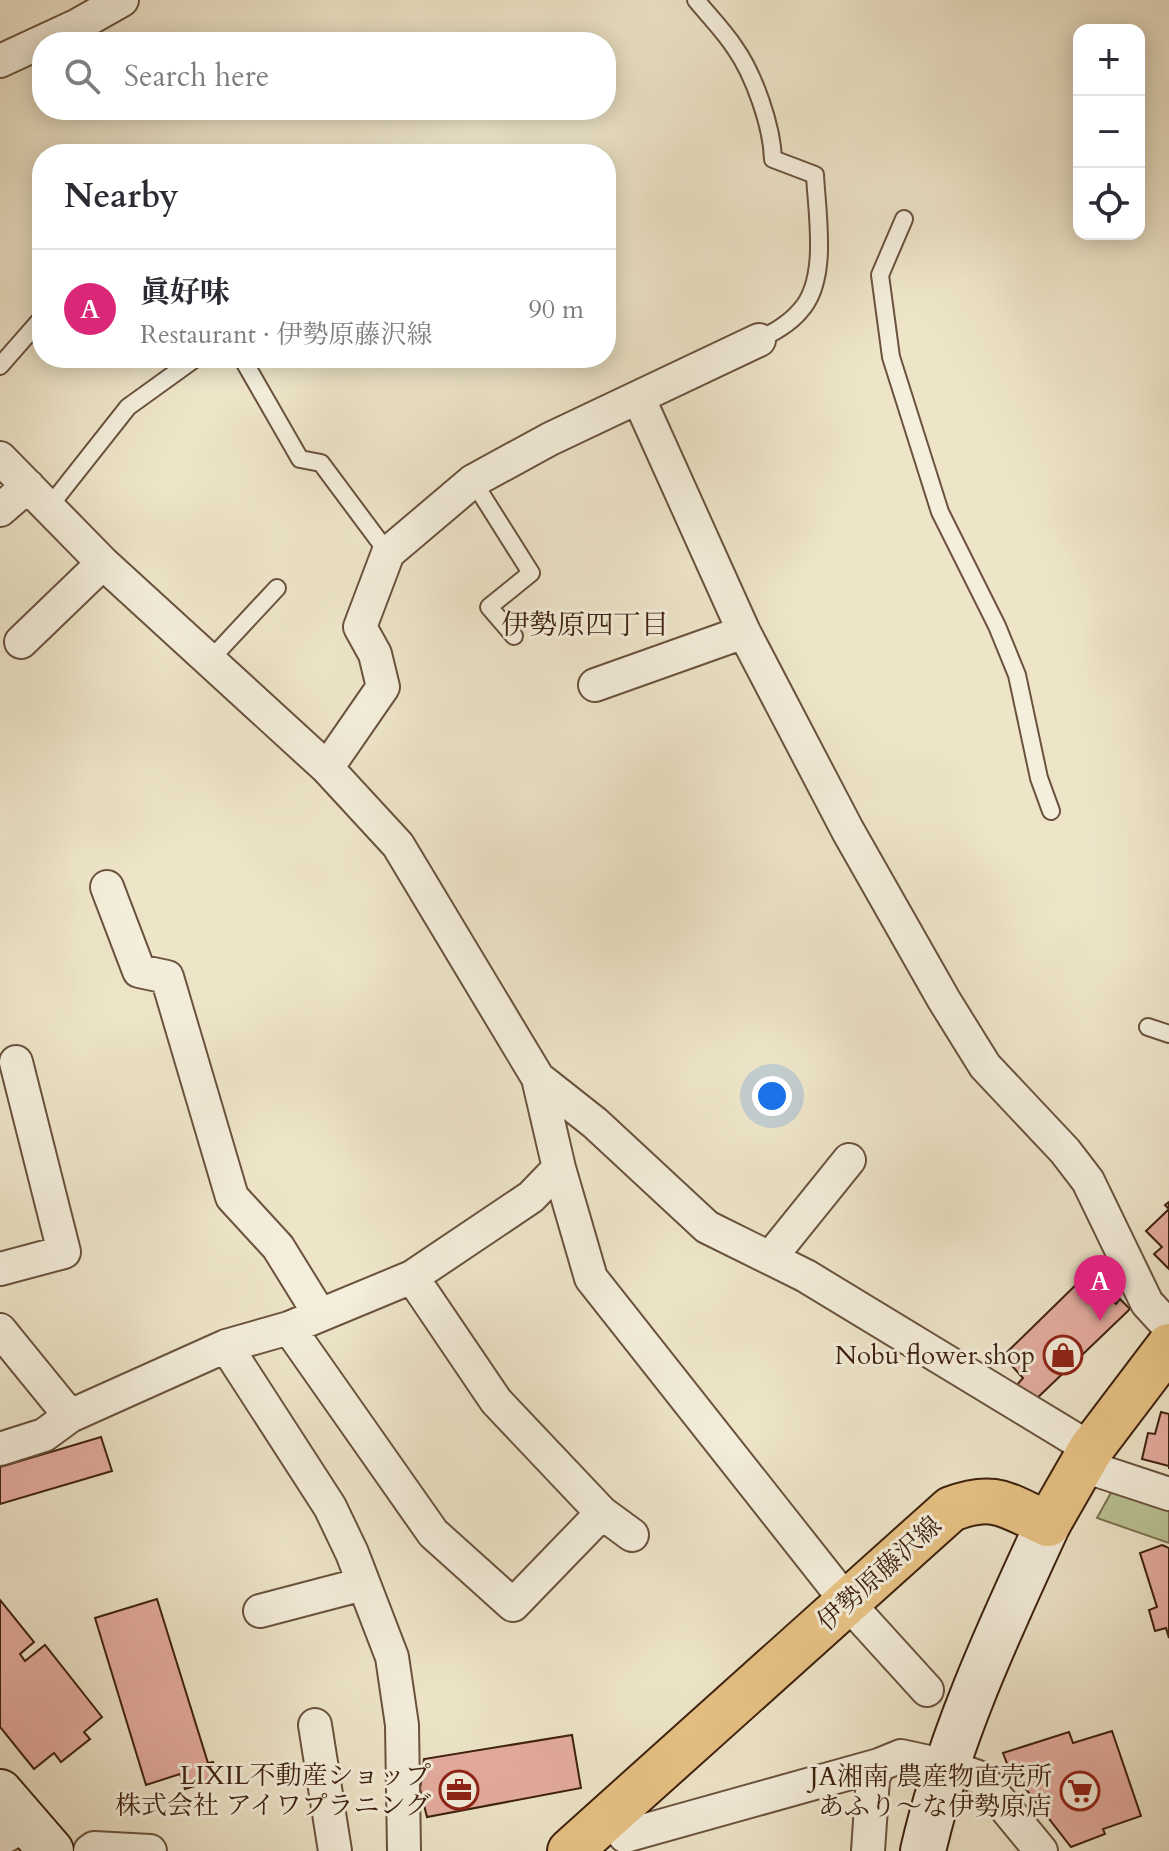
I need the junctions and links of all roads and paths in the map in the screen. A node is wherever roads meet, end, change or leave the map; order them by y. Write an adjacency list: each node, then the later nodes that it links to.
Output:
1 (122, 0): 3 (street)
2 (696, 0): 8 (lane)
3 (63, 32)
4 (32, 46): 5 (street)
5 (0, 61)
6 (904, 219): 26 (lane)
7 (32, 329): 9 (lane)
8 (759, 340): 12 (street)
9 (0, 366)
10 (182, 368): 15 (lane)
11 (248, 368): 17 (lane)
12 (639, 399): 14 (street); 20 (street)
13 (0, 458): 15 (street)
14 (473, 481): 17 (street); 21 (lane)
15 (38, 496): 16 (street); 18 (street)
16 (0, 510)
17 (388, 553): 25 (street)
18 (103, 563): 22 (street); 23 (street)
19 (277, 588): 23 (lane)
20 (744, 632): 24 (street); 38 (street)
21 (514, 636)
22 (21, 642)
23 (209, 661): 25 (street)
24 (595, 685)
25 (327, 768): 31 (street)
26 (1051, 811)
27 (107, 887): 37 (street)
28 (1148, 1027): 29 (lane)
29 (1169, 1034)
30 (19, 1061): 35 (street)
31 (538, 1078): 33 (street); 34 (street)
32 (849, 1160): 34 (street)
33 (559, 1168): 36 (street); 51 (street)
34 (770, 1258): 45 (street)
35 (0, 1269)
36 (412, 1277): 37 (street); 47 (street)
37 (320, 1315): 39 (street)
38 (1169, 1327)
39 (289, 1328): 41 (street); 47 (street)
40 (0, 1330): 43 (street)
41 (226, 1346): 43 (street); 50 (street)
42 (1169, 1346): 45 (main road)
43 (70, 1416): 44 (street)
44 (0, 1449)
45 (1086, 1457): 46 (street); 48 (main road)
46 (1169, 1494)
47 (602, 1513): 49 (street)
48 (1048, 1524): 51 (main road, 伊勢原藤沢線); 56 (street)
49 (632, 1535)
50 (363, 1584): 52 (street); 63 (street)
51 (847, 1602): 53 (street); 58 (main road, 伊勢原藤沢線)
52 (260, 1611)
53 (927, 1690)
54 (315, 1725): 62 (street)
55 (879, 1765): 56 (street); 58 (street); 65 (street)
56 (947, 1766): 66 (street); 67 (street)
57 (0, 1792): 59 (street)
58 (608, 1817): 64 (main road, 伊勢原藤沢線)
59 (26, 1838)
60 (90, 1851): 61 (street)
61 (150, 1851)
62 (335, 1851)
63 (404, 1851)
64 (570, 1851)
65 (868, 1851)
66 (923, 1851)
67 (1041, 1851)

